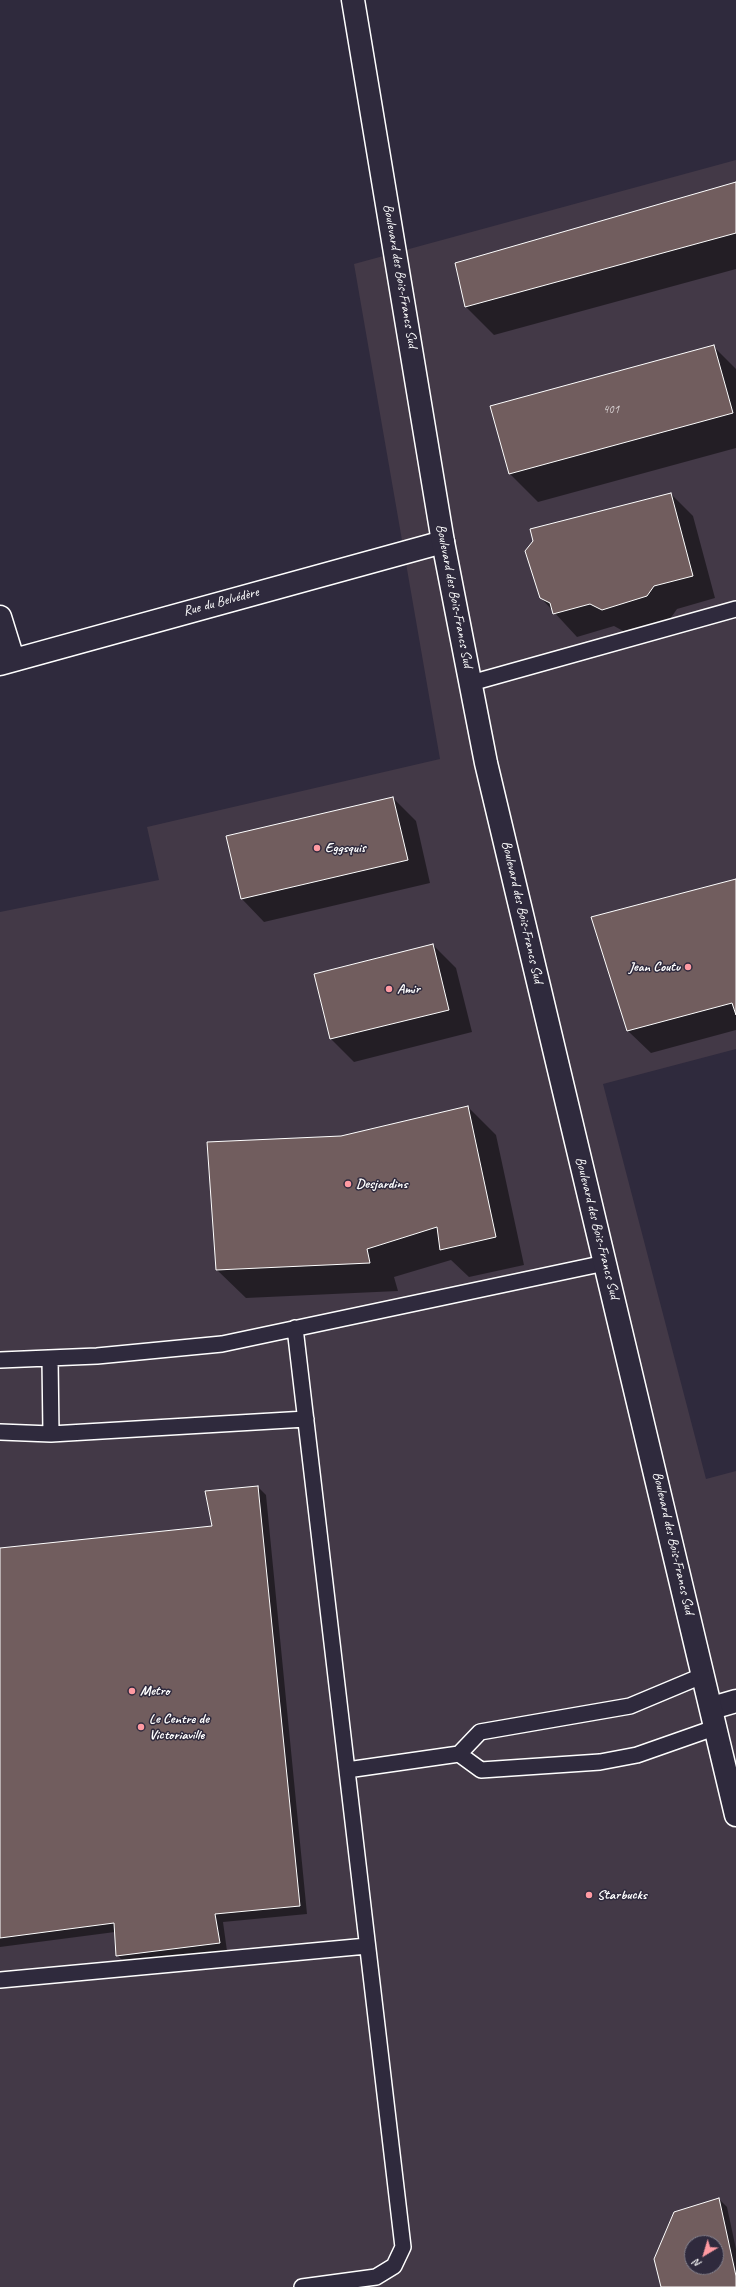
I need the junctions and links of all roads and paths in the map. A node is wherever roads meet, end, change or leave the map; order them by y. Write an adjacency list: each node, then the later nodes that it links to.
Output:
1 (353, 0): 2 (street, Boulevard des Bois-Francs Sud)
2 (443, 542): 5 (street, Rue du Belvédère); 6 (street, Boulevard des Bois-Francs Sud)
3 (736, 609): 6 (lane)
4 (0, 617): 5 (street)
5 (6, 661)
6 (471, 683): 7 (street, Boulevard des Bois-Francs Sud)
7 (605, 1263): 8 (lane); 14 (street, Boulevard des Bois-Francs Sud)
8 (295, 1328): 9 (lane); 11 (lane)
9 (50, 1358): 10 (lane); 13 (lane)
10 (0, 1360)
11 (306, 1419): 13 (lane); 18 (lane)
12 (0, 1432): 13 (lane)
13 (51, 1434)
14 (704, 1675): 16 (street, Boulevard des Bois-Francs Sud); 17 (lane)
15 (736, 1701): 16 (street)
16 (713, 1718): 17 (lane); 19 (street, Boulevard des Bois-Francs Sud)
17 (459, 1754): 18 (lane)
18 (347, 1770): 20 (lane)
19 (736, 1816)
20 (367, 1946): 21 (lane); 22 (lane)
21 (0, 1980)
22 (302, 2287)

